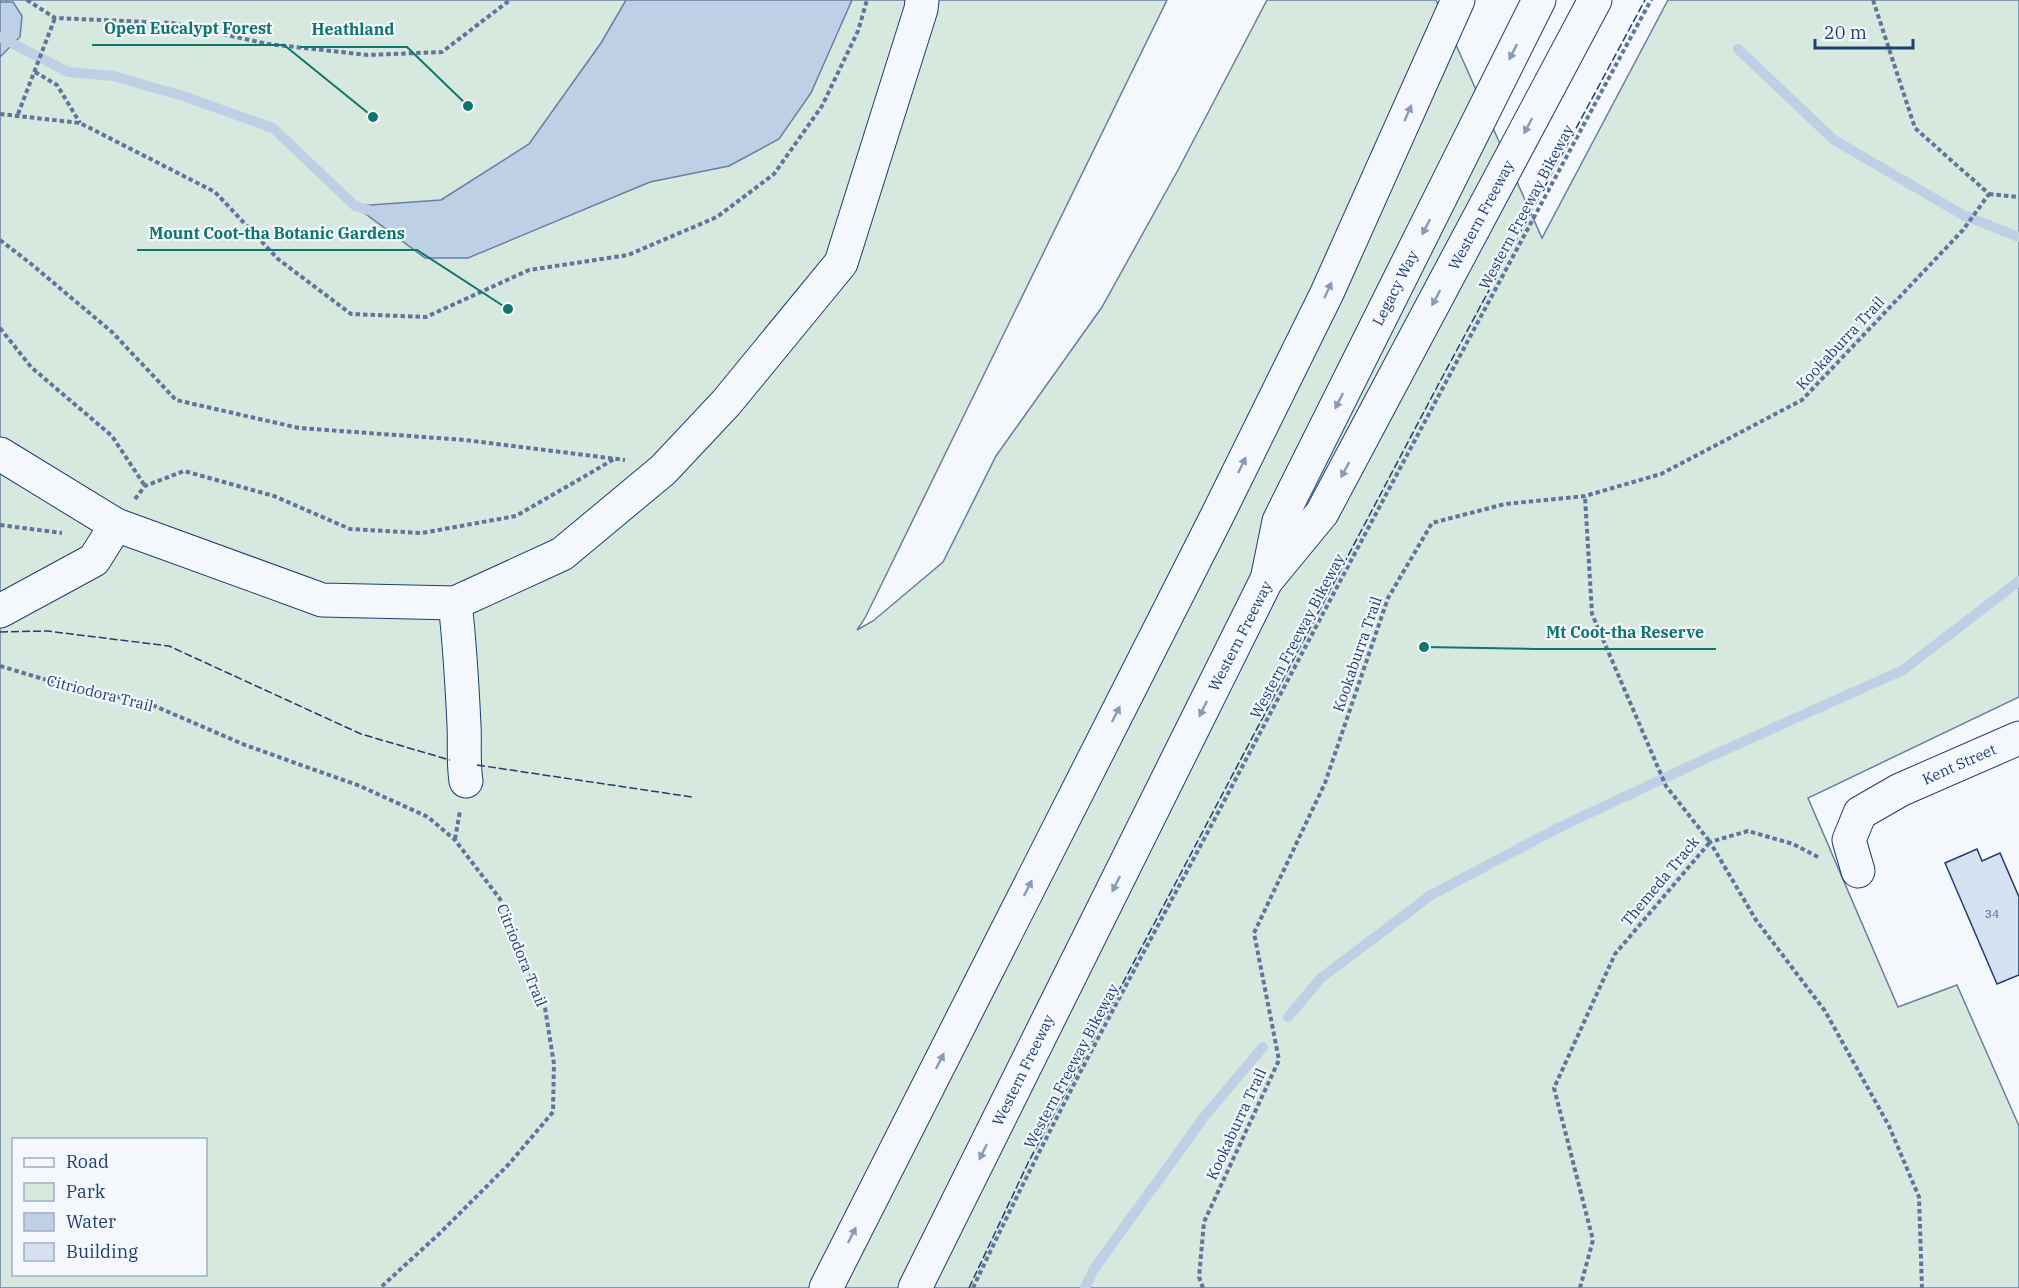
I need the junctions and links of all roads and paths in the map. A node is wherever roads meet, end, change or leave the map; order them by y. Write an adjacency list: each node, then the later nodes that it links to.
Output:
1 (27, 0): 10 (path)
2 (510, 0): 10 (path)
3 (867, 0): 14 (path)
4 (922, 0): 21 (main road)
5 (1539, 0): 26 (main road, Legacy Way, one-way to 26)
6 (1595, 0): 26 (main road, Western Freeway, one-way to 26)
7 (1651, 0): 37 (path, Western Freeway Bikeway)
8 (1873, 0): 15 (path)
9 (1459, 2): 35 (main road, one-way to 9)
10 (54, 18): 11 (path)
11 (35, 72): 13 (path); 14 (path)
12 (0, 114): 13 (path)
13 (18, 114): 14 (path)
14 (80, 123)
15 (1989, 194): 16 (path); 23 (path, Kookaburra Trail)
16 (2019, 197)
17 (0, 240): 20 (path)
18 (0, 328): 22 (path)
19 (0, 454): 25 (main road)
20 (616, 457): 21 (path); 22 (path)
21 (663, 470): 27 (main road)
22 (145, 486): 25 (path)
23 (1585, 496): 32 (path, Themeda Track); 38 (path, Kookaburra Trail)
24 (0, 525): 25 (path)
25 (111, 533): 27 (main road); 28 (main road)
26 (1266, 581): 36 (main road, Western Freeway, one-way to 36)
27 (455, 603): 31 (main road)
28 (0, 611)
29 (0, 666): 34 (path, Citriodora Trail)
30 (2019, 738): 33 (main road, Kent Street)
31 (466, 781)
32 (1710, 842): 33 (path); 39 (path, Themeda Track); 40 (path)
33 (1858, 871)
34 (380, 1288)
35 (826, 1288)
36 (915, 1288)
37 (973, 1288)
38 (1203, 1288)
39 (1580, 1288)
40 (1922, 1288)

